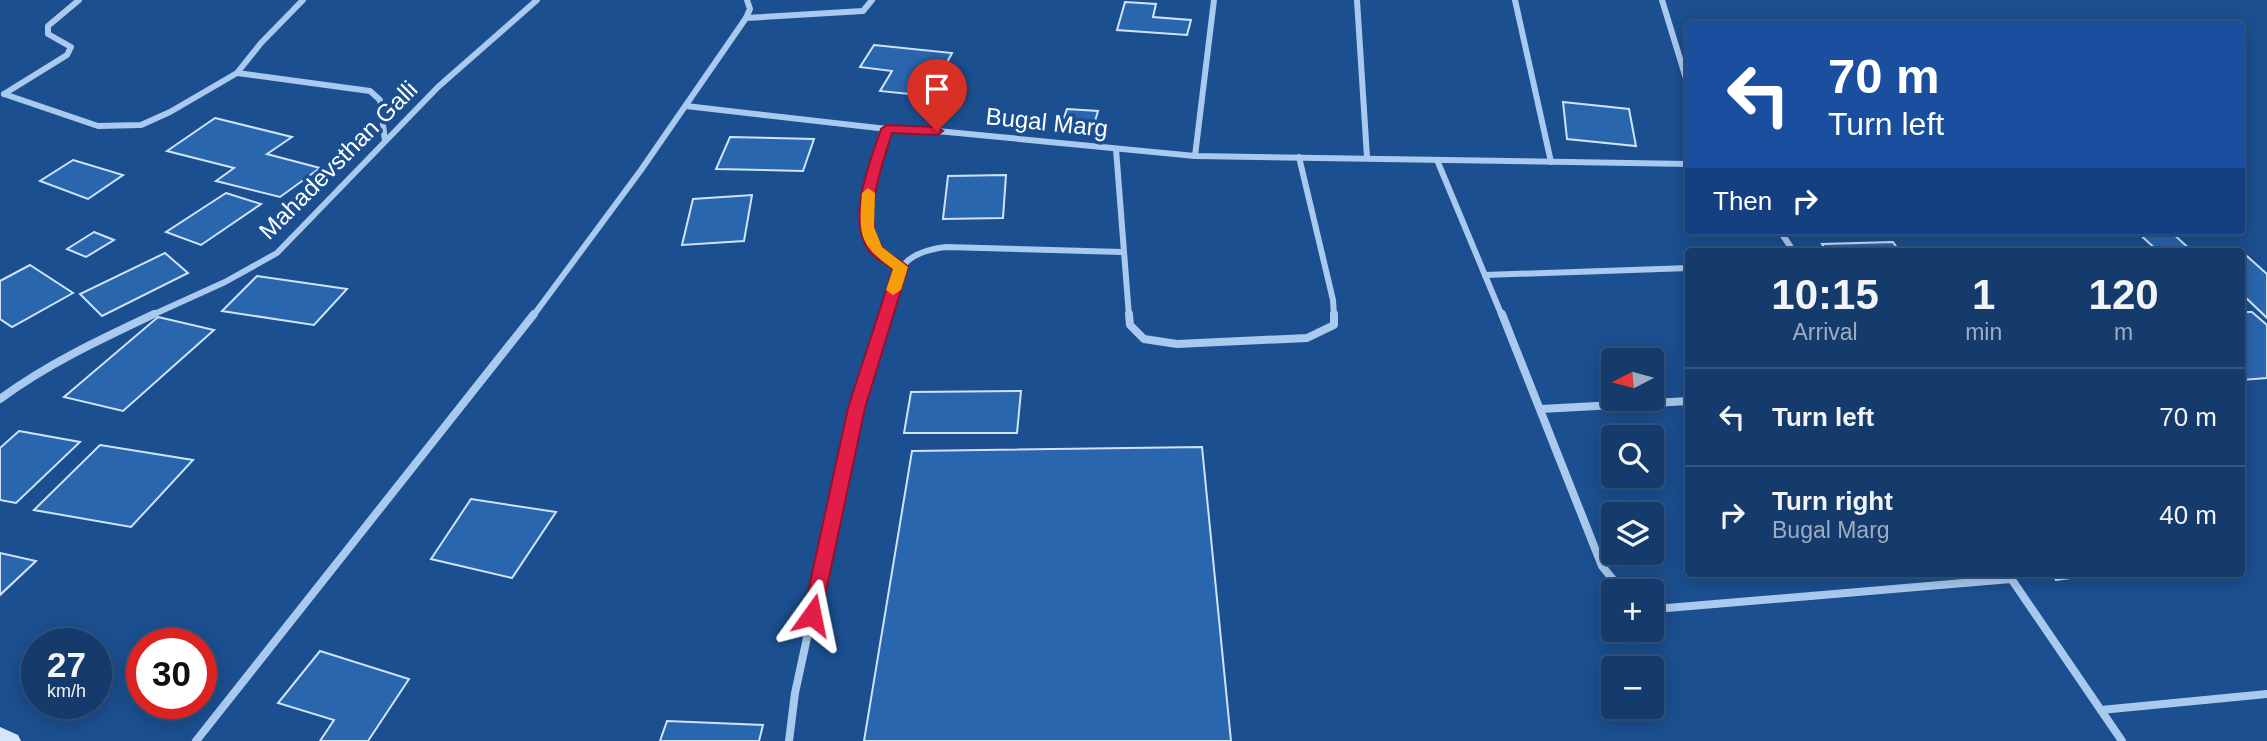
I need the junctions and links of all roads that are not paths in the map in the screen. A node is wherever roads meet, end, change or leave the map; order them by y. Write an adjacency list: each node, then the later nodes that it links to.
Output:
1 (79, 0): 13 (street)
2 (303, 0): 11 (street)
3 (537, 0): 16 (street, Mahadevsthan Galli)
4 (747, 0): 10 (street)
5 (872, 0): 10 (street)
6 (1214, 0): 18 (street)
7 (1357, 0): 20 (street)
8 (1515, 0): 22 (street)
9 (1662, 0): 12 (street)
10 (746, 18): 14 (street)
11 (237, 73): 13 (street); 16 (street)
12 (1685, 75)
13 (2, 95)
14 (686, 106): 15 (street, Bugal Marg); 38 (street)
15 (887, 129): 17 (street, Bugal Marg); 25 (street)
16 (386, 141): 28 (street, Mahadevsthan Galli)
17 (1116, 149): 18 (street, Bugal Marg); 24 (street)
18 (1195, 156): 19 (street, Bugal Marg)
19 (1299, 157): 20 (street, Bugal Marg); 24 (street)
20 (1367, 157): 21 (street, Bugal Marg)
21 (1437, 160): 22 (street, Bugal Marg); 27 (street)
22 (1551, 162): 23 (street, Bugal Marg)
23 (1685, 164)
24 (1122, 252): 25 (street)
25 (900, 267): 39 (street)
26 (1685, 268): 27 (street)
27 (1485, 275): 30 (street)
28 (0, 399)
29 (1685, 401): 30 (street)
30 (1541, 409): 32 (street)
31 (2009, 577): 33 (street); 35 (street)
32 (1612, 579)
33 (1664, 607)
34 (2267, 694): 35 (street)
35 (2101, 710): 40 (street)
36 (0, 735): 37 (main road)
37 (12, 741)
38 (196, 741)
39 (789, 741)
40 (2122, 741)

